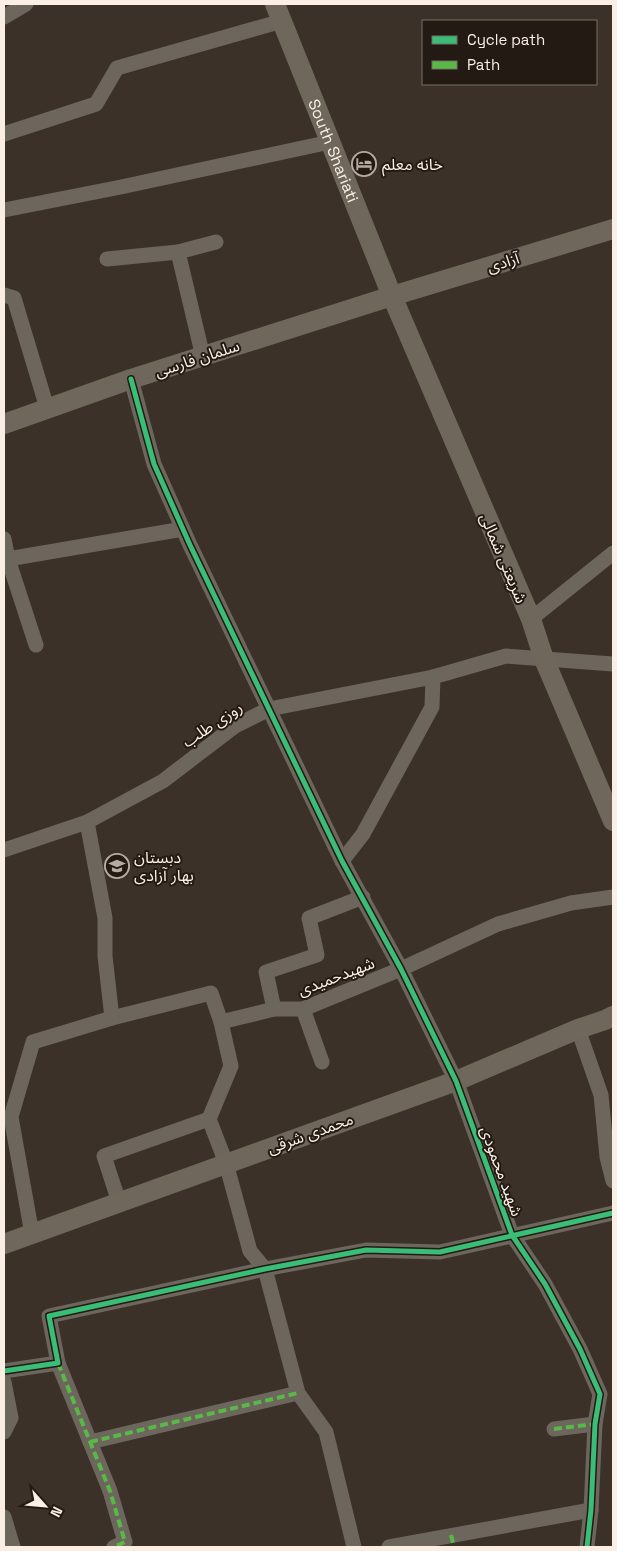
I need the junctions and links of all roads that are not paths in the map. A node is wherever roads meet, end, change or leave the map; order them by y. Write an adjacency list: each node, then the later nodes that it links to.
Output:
1 (26, 4): 3 (street)
2 (278, 13): 4 (street); 5 (main road, South Shariati)
3 (4, 17)
4 (4, 134)
5 (330, 142): 6 (street); 12 (main road, South Shariati)
6 (4, 210)
7 (613, 229): 12 (main road, آزادی)
8 (216, 242): 9 (street)
9 (178, 252): 10 (street); 13 (street)
10 (107, 259)
11 (4, 295): 15 (street)
12 (392, 296): 13 (main road, سلمان فارسی); 21 (main road, شریعتی شمالی)
13 (203, 357): 14 (main road, سلمان فارسی)
14 (131, 379): 15 (main road, سلمان فارسی); 17 (street, شهید محمودی)
15 (47, 408): 16 (main road, سلمان فارسی)
16 (4, 424)
17 (183, 529): 20 (street); 26 (street, شهید محمودی)
18 (4, 538): 20 (street)
19 (613, 553): 21 (street)
20 (8, 559): 22 (street)
21 (531, 619): 23 (main road, شریعتی شمالی)
22 (36, 645)
23 (544, 659): 24 (street, روزی طلب); 25 (street, روزی طلب); 27 (main road, شریعتی شمالی)
24 (613, 664)
25 (433, 677): 26 (street, روزی طلب); 30 (street)
26 (269, 709): 28 (street, روزی طلب); 30 (street, شهید محمودی)
27 (613, 821)
28 (87, 822): 29 (street, روزی طلب); 37 (street)
29 (4, 850)
30 (342, 861): 31 (street, شهید محمودی)
31 (363, 897): 33 (street, شهید محمودی); 34 (street)
32 (613, 897): 33 (street, شهیدحمیدی)
33 (401, 968): 35 (street, شهیدحمیدی); 41 (street, شهید محمودی)
34 (274, 1009): 35 (street, شهیدحمیدی); 38 (street, شهیدحمیدی)
35 (304, 1009): 40 (street)
36 (613, 1016): 39 (main road, محمدی شرقی)
37 (112, 1018): 38 (street); 47 (street)
38 (221, 1022): 42 (street)
39 (578, 1029): 41 (main road, محمدی شرقی); 44 (street)
40 (322, 1062)
41 (456, 1081): 43 (main road, محمدی شرقی); 48 (street, شهید محمودی)
42 (209, 1119): 43 (street); 45 (street)
43 (226, 1163): 45 (main road, محمدی شرقی); 50 (street)
44 (613, 1181)
45 (119, 1202): 47 (main road, محمدی شرقی)
46 (613, 1212): 48 (street)
47 (32, 1234): 49 (main road, محمدی شرقی)
48 (512, 1235): 50 (street); 55 (street, شهید محمودی)
49 (4, 1244)
50 (265, 1269): 51 (street); 54 (street)
51 (58, 1363): 52 (street); 59 (street)
52 (4, 1371)
53 (4, 1382): 58 (street)
54 (298, 1393): 59 (street); 65 (street)
55 (606, 1393): 56 (street, شهید محمودی)
56 (595, 1424): 57 (street); 60 (street, شهید محمودی)
57 (554, 1429)
58 (4, 1432)
59 (90, 1442): 64 (street)
60 (591, 1510): 62 (street); 67 (street, شهید محمودی)
61 (4, 1517): 63 (street)
62 (453, 1541): 66 (street)
63 (13, 1547)
64 (114, 1547)
65 (354, 1547)
66 (389, 1547)
67 (587, 1547)

